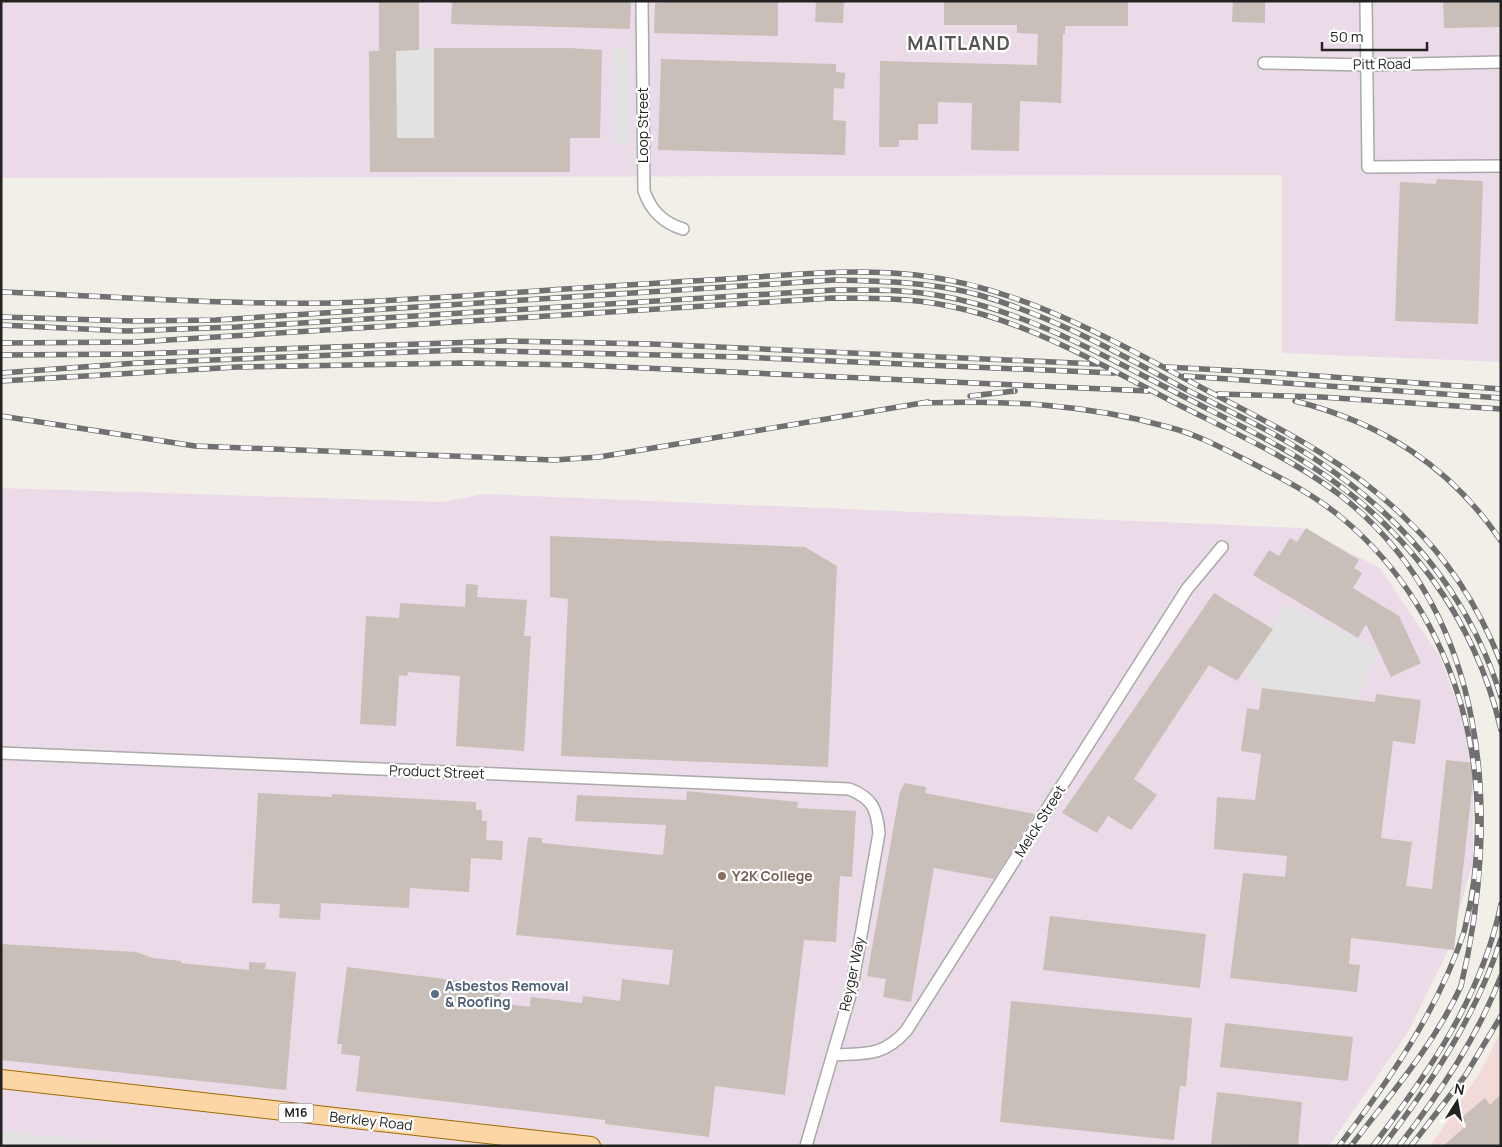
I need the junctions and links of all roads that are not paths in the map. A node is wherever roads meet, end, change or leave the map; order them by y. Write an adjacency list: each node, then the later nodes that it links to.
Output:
1 (642, 1): 7 (street, Loop Street)
2 (1366, 1): 5 (street)
3 (1501, 62): 5 (street, Pitt Road)
4 (1264, 63): 5 (street, Pitt Road)
5 (1366, 65): 6 (street)
6 (1501, 166)
7 (683, 229)
8 (1222, 547): 11 (street, Melck Street)
9 (1, 753): 10 (street, Product Street)
10 (870, 801): 11 (street, Reyger Way)
11 (833, 1055): 14 (street, Reyger Way)
12 (1, 1079): 13 (main road, Berkley Road / M16)
13 (591, 1146)
14 (806, 1146)

